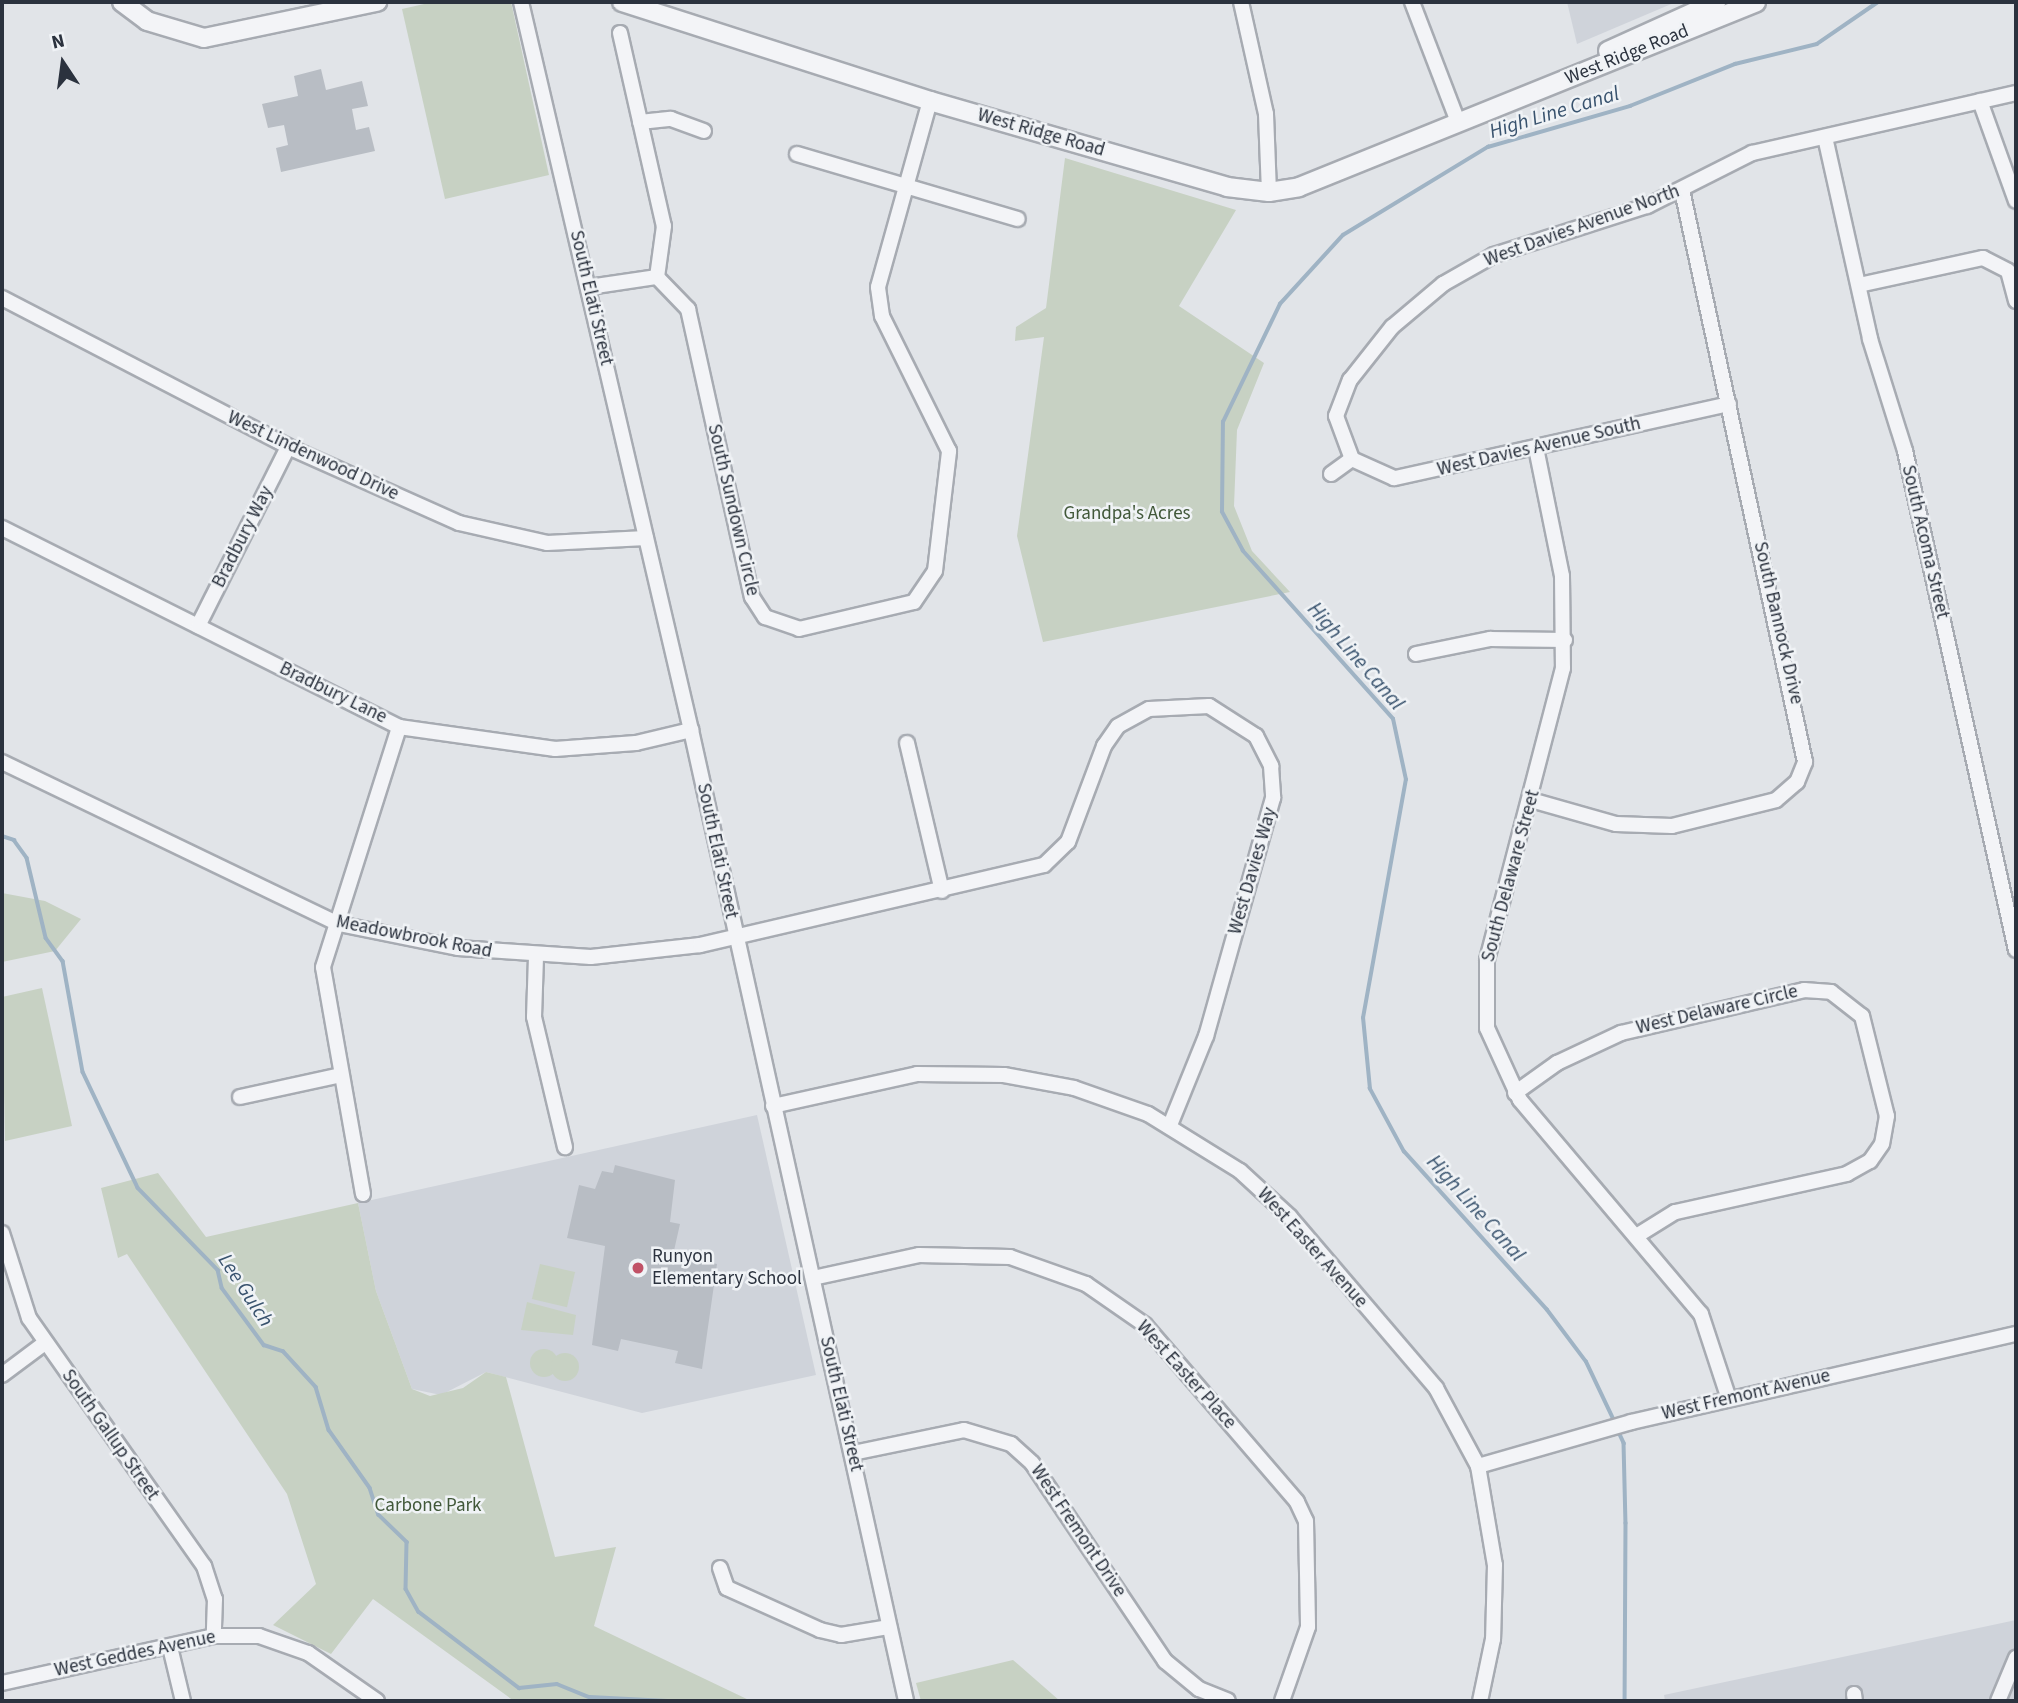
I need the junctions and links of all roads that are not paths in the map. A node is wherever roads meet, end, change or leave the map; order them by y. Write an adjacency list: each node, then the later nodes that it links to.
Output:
1 (121, 2): 9 (street)
2 (377, 2): 9 (street)
3 (521, 2): 26 (street, South Elati Street)
4 (622, 2): 12 (street, West Ridge Road)
5 (1241, 2): 21 (street)
6 (1412, 2): 15 (street)
7 (1716, 2): 15 (street, West Ridge Road)
8 (1756, 2): 15 (street, West Ridge Road)
9 (332, 7)
10 (620, 33): 14 (street)
11 (2016, 93): 13 (street, West Davies Avenue North)
12 (930, 100): 19 (street, South Sundown Circle); 21 (street, West Ridge Road)
13 (1980, 102): 17 (street, West Davies Avenue North); 22 (street)
14 (640, 122): 16 (street); 24 (street)
15 (1458, 122): 21 (street, West Ridge Road)
16 (704, 131)
17 (1825, 137): 20 (street, West Davies Avenue North); 25 (street, South Acoma Street)
18 (797, 154): 19 (street)
19 (907, 185): 23 (street); 24 (street, South Sundown Circle)
20 (1682, 190): 29 (street, South Bannock Drive); 32 (street, West Davies Avenue North)
21 (1269, 192)
22 (2016, 201)
23 (1018, 219)
24 (657, 277): 26 (street)
25 (1859, 285): 28 (street); 47 (street, South Acoma Street)
26 (589, 287): 35 (street, South Elati Street)
27 (2, 298): 30 (street, West Lindenwood Drive)
28 (2016, 301)
29 (1729, 404): 31 (street, West Davies Avenue South); 43 (street, South Bannock Drive)
30 (288, 447): 35 (street, West Lindenwood Drive); 36 (street, Bradbury Way)
31 (1536, 447): 32 (street, West Davies Avenue South); 37 (street, South Delaware Street)
32 (1352, 459): 33 (street)
33 (1331, 474)
34 (2, 528): 36 (street, Bradbury Lane)
35 (646, 538): 40 (street, South Elati Street)
36 (198, 626): 39 (street, Bradbury Lane)
37 (1564, 640): 38 (street); 43 (street, South Delaware Street)
38 (1416, 654)
39 (399, 727): 40 (street, Bradbury Lane); 45 (street)
40 (691, 730): 46 (street, South Elati Street)
41 (907, 743): 44 (street)
42 (2, 762): 45 (street, Meadowbrook Road)
43 (1531, 800): 50 (street, South Delaware Street)
44 (942, 891): 46 (street, West Davies Way); 53 (street, West Davies Way)
45 (339, 924): 48 (street, Meadowbrook Road); 49 (street)
46 (735, 937): 48 (street, Meadowbrook Road); 52 (street, South Elati Street)
47 (2016, 950)
48 (536, 957): 54 (street)
49 (341, 1075): 51 (street); 55 (street)
50 (1515, 1093): 57 (street, South Delaware Street); 57 (street, West Delaware Circle)
51 (240, 1097)
52 (773, 1106): 53 (street, West Easter Avenue); 58 (street, South Elati Street)
53 (1170, 1125): 64 (street, West Easter Avenue)
54 (565, 1147)
55 (363, 1194)
56 (2, 1233): 60 (street, South Gallup Street)
57 (1639, 1236): 62 (street, South Delaware Street)
58 (813, 1278): 63 (street, South Elati Street); 75 (street, West Easter Place)
59 (2016, 1334): 62 (street, West Fremont Avenue)
60 (45, 1343): 61 (street); 67 (street, South Gallup Street)
61 (2, 1375)
62 (1729, 1399): 64 (street, West Fremont Avenue)
63 (853, 1453): 66 (street, South Elati Street); 74 (street, West Fremont Drive)
64 (1478, 1466): 76 (street, West Easter Avenue)
65 (720, 1569): 66 (street)
66 (889, 1627): 73 (street, South Elati Street)
67 (214, 1636): 68 (street, West Geddes Avenue); 72 (street, West Geddes Avenue)
68 (170, 1647): 70 (street, West Geddes Avenue); 71 (street)
69 (2016, 1658): 77 (street)
70 (2, 1682)
71 (183, 1701)
72 (377, 1701)
73 (906, 1701)
74 (1228, 1701)
75 (1282, 1701)
76 (1480, 1701)
77 (1998, 1701)

